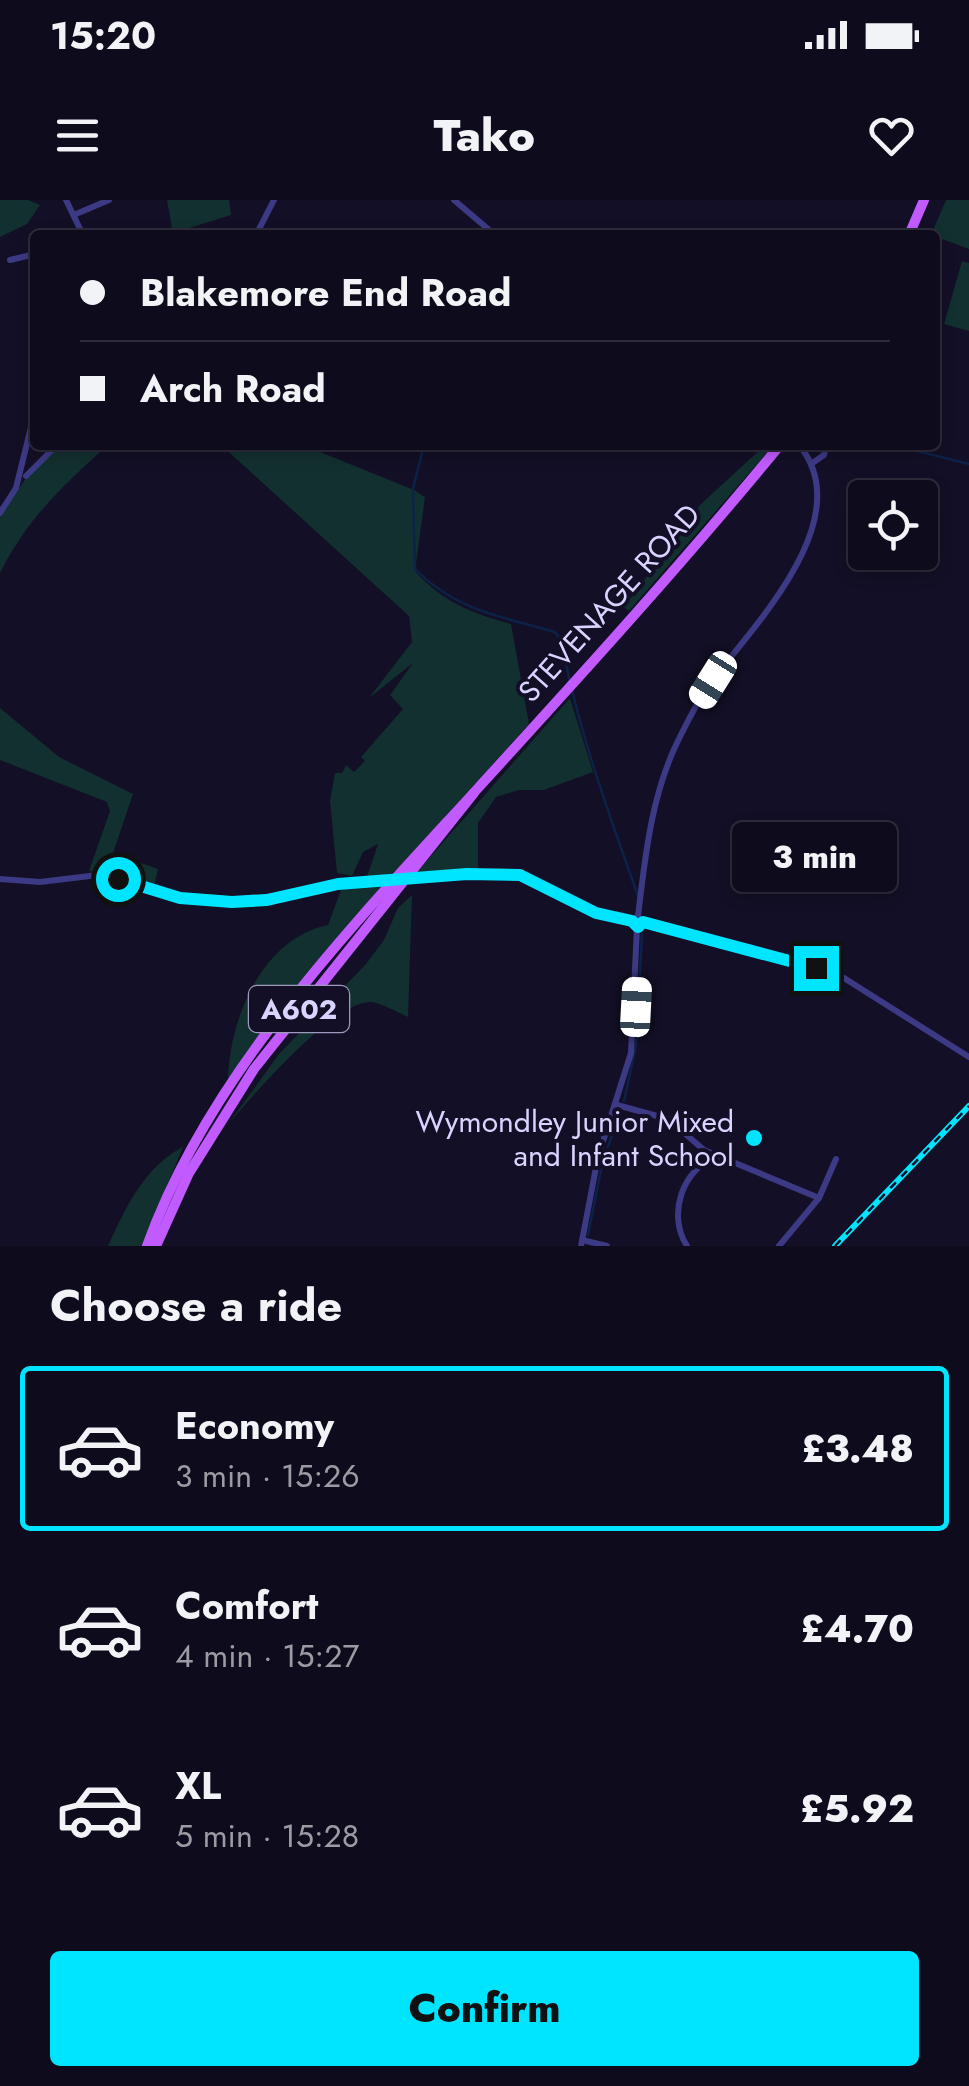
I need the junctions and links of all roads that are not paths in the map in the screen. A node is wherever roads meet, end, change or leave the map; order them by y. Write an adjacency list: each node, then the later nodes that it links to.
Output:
1 (66, 200): 6 (street)
2 (110, 200): 6 (street)
3 (274, 200): 8 (street)
4 (454, 200): 9 (street)
5 (924, 200): 10 (main road)
6 (76, 214): 7 (street)
7 (82, 230)
8 (259, 230)
9 (489, 230)
10 (911, 230)
11 (30, 255): 12 (street)
12 (10, 260)
13 (30, 431): 20 (street)
14 (51, 450): 19 (street)
15 (776, 450): 21 (main road, STEVENAGE ROAD / A602)
16 (802, 450): 18 (street)
17 (825, 450): 18 (street)
18 (811, 464): 23 (street)
19 (26, 476)
20 (0, 514)
21 (474, 792): 32 (main road, A602); 33 (main road, A602)
22 (0, 879): 23 (street, bridge)
23 (638, 922): 24 (street); 25 (street)
24 (969, 1057)
25 (617, 1104): 26 (street); 31 (street)
26 (694, 1144): 27 (street); 29 (street)
27 (717, 1156): 29 (street); 30 (street)
28 (836, 1159): 30 (street)
29 (698, 1167): 35 (street)
30 (820, 1198): 36 (street)
31 (581, 1243): 34 (street)
32 (147, 1246)
33 (156, 1246)
34 (607, 1246)
35 (688, 1246)
36 (779, 1246)

